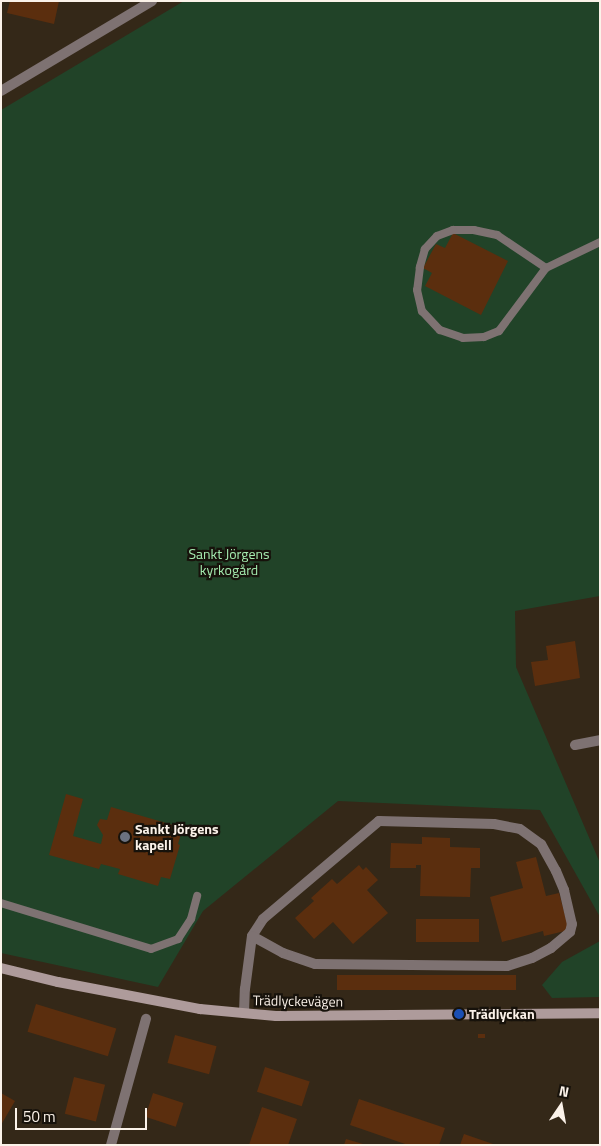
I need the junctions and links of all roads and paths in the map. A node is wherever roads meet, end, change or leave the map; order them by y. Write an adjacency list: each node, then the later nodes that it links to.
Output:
1 (152, 1): 2 (street)
2 (1, 91)
3 (600, 242): 4 (lane)
4 (546, 268): 4 (lane)
5 (600, 740): 6 (street)
6 (575, 745)
7 (197, 896): 8 (lane)
8 (1, 903)
9 (252, 936): 9 (street); 11 (street)
10 (1, 968): 11 (street, Trädlyckevägen)
11 (244, 1013): 12 (street, Trädlyckevägen)
12 (600, 1013)
13 (146, 1019): 14 (street)
14 (111, 1145)

